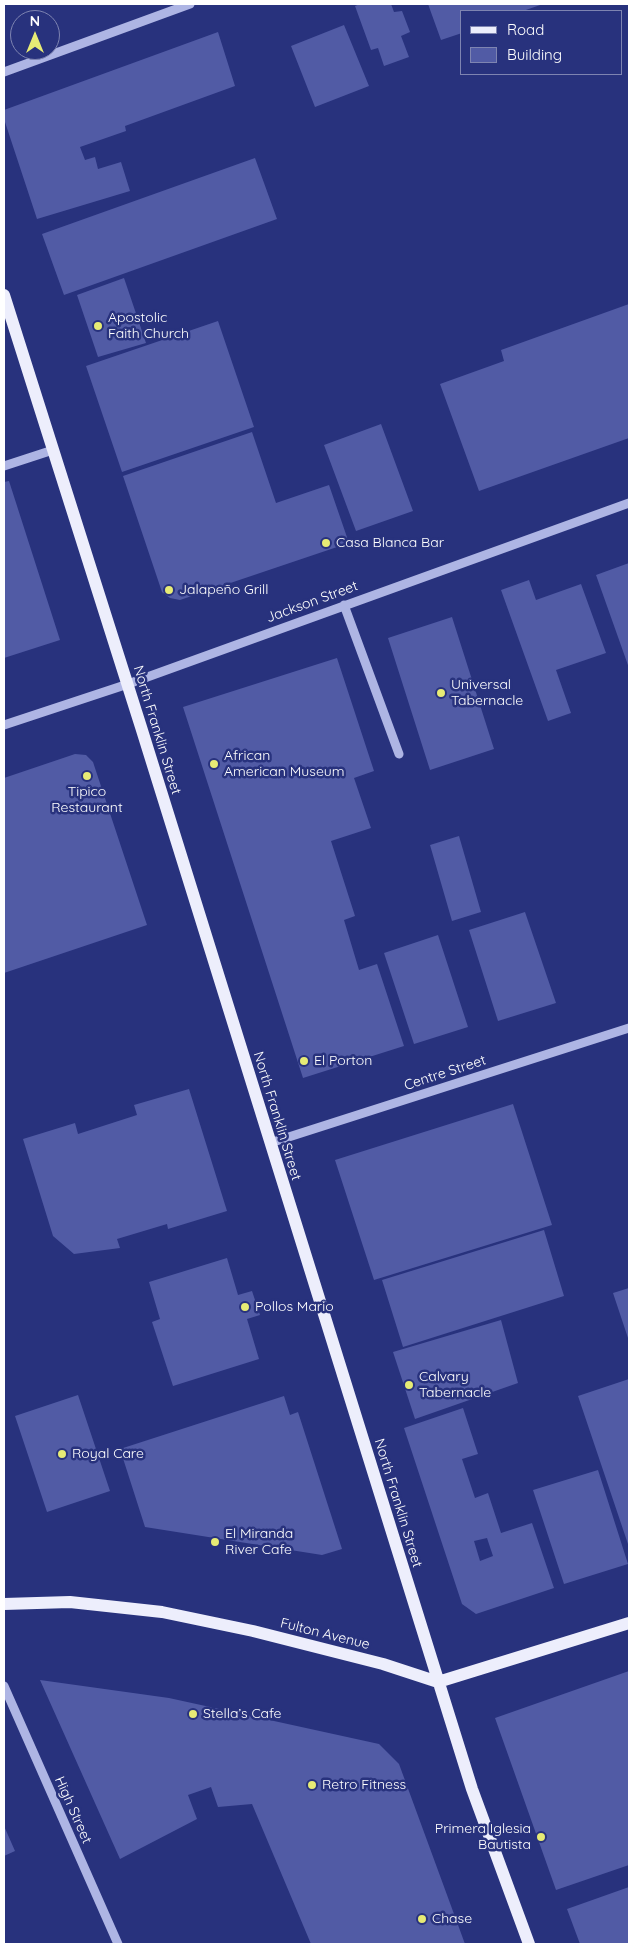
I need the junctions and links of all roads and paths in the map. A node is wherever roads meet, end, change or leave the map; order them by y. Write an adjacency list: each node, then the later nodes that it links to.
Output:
1 (190, 4): 2 (street)
2 (4, 72)
3 (4, 295): 4 (main road, North Franklin Street)
4 (53, 450): 5 (street); 8 (main road, North Franklin Street)
5 (4, 466)
6 (629, 502): 7 (street, Jackson Street)
7 (344, 605): 8 (street, Jackson Street); 10 (street)
8 (128, 684): 9 (street, Jackson Street); 12 (main road, North Franklin Street)
9 (4, 724)
10 (399, 754)
11 (629, 1028): 12 (street, Centre Street)
12 (270, 1143): 15 (main road, North Franklin Street)
13 (4, 1604): 15 (main road, Fulton Avenue)
14 (629, 1623): 15 (main road)
15 (438, 1682): 18 (main road, North Franklin Street)
16 (4, 1686): 17 (street, High Street)
17 (118, 1944)
18 (529, 1944)

